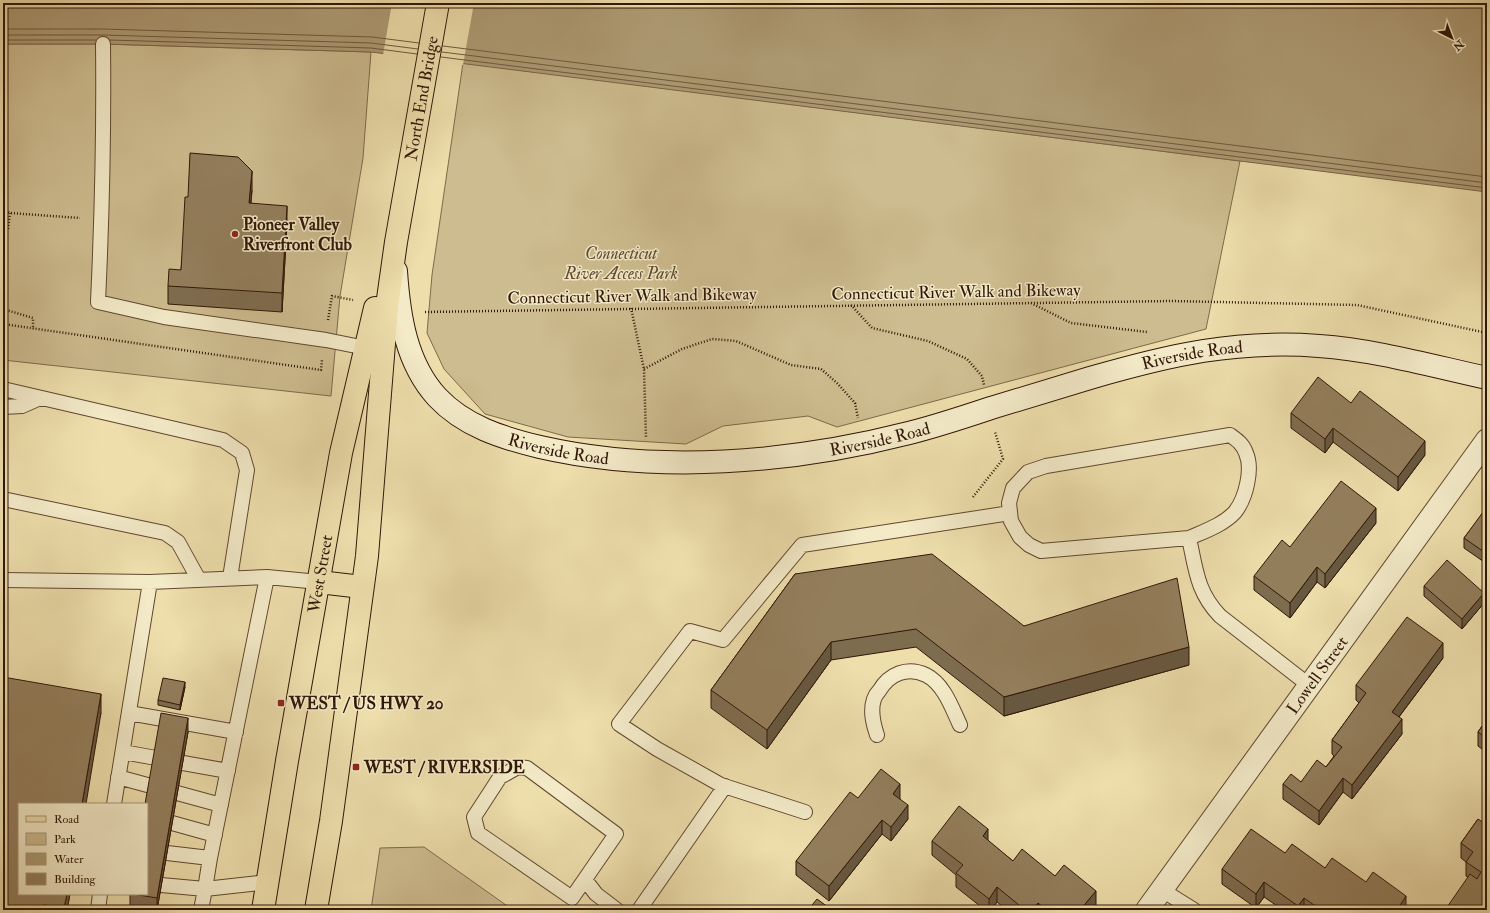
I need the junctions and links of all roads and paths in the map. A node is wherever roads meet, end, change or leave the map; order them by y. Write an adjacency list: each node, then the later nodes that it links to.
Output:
1 (438, 3): 3 (main road, North End Bridge)
2 (103, 44): 17 (lane)
3 (404, 193): 8 (main road, West Street)
4 (3, 209): 5 (path)
5 (10, 213): 6 (path); 7 (path)
6 (60, 216)
7 (3, 232)
8 (396, 242): 17 (main road, West Street); 19 (street, Riverside Road); 38 (main road, West Street)
9 (1029, 302): 10 (path, Connecticut River Walk and Bikeway); 15 (path); 16 (path, Connecticut River Walk and Bikeway)
10 (851, 305): 11 (path, Connecticut River Walk and Bikeway); 21 (path)
11 (631, 308): 13 (path, Connecticut River Walk and Bikeway); 18 (path)
12 (3, 309): 14 (path)
13 (423, 312)
14 (33, 329)
15 (1147, 332)
16 (1487, 333)
17 (366, 348): 37 (main road, West Street)
18 (644, 369): 24 (path); 27 (path)
19 (1487, 378)
20 (3, 389): 22 (lane)
21 (985, 391)
22 (40, 398): 23 (lane); 33 (lane)
23 (3, 407)
24 (858, 418)
25 (995, 430): 30 (path)
26 (1487, 440): 39 (street, Lowell Street)
27 (647, 444)
28 (3, 499): 35 (lane)
29 (1010, 513): 30 (lane); 31 (lane); 31 (lane)
30 (973, 518): 50 (lane)
31 (1189, 538): 39 (lane)
32 (267, 577): 33 (lane); 37 (lane); 42 (lane)
33 (230, 578): 35 (lane)
34 (3, 580): 36 (lane)
35 (199, 580): 36 (lane)
36 (150, 582): 40 (lane)
37 (319, 582): 38 (main road); 60 (main road, West Street)
38 (362, 587): 68 (main road, West Street)
39 (1310, 686): 63 (street, Lowell Street)
40 (128, 713): 42 (lane); 44 (lane)
41 (960, 725): 43 (lane)
42 (236, 732): 47 (lane)
43 (877, 735)
44 (122, 752): 45 (lane); 48 (lane)
45 (156, 758)
46 (183, 763): 47 (lane)
47 (228, 771): 53 (lane)
48 (118, 777): 49 (lane); 52 (lane)
49 (151, 786)
50 (725, 786): 54 (lane); 70 (lane)
51 (177, 793): 53 (lane)
52 (114, 803)
53 (221, 804): 56 (lane)
54 (805, 812)
55 (172, 823): 56 (lane)
56 (215, 835): 58 (lane)
57 (167, 853): 58 (lane)
58 (210, 858): 62 (lane)
59 (586, 881): 59 (lane); 69 (lane)
60 (268, 882): 62 (lane); 67 (main road, West Street)
61 (161, 885): 62 (lane)
62 (205, 889): 66 (lane)
63 (1162, 890): 71 (street, Lowell Street); 72 (lane)
64 (100, 895): 65 (lane)
65 (98, 910)
66 (201, 910)
67 (263, 910)
68 (316, 910)
69 (617, 910)
70 (639, 910)
71 (1147, 910)
72 (1194, 910)

